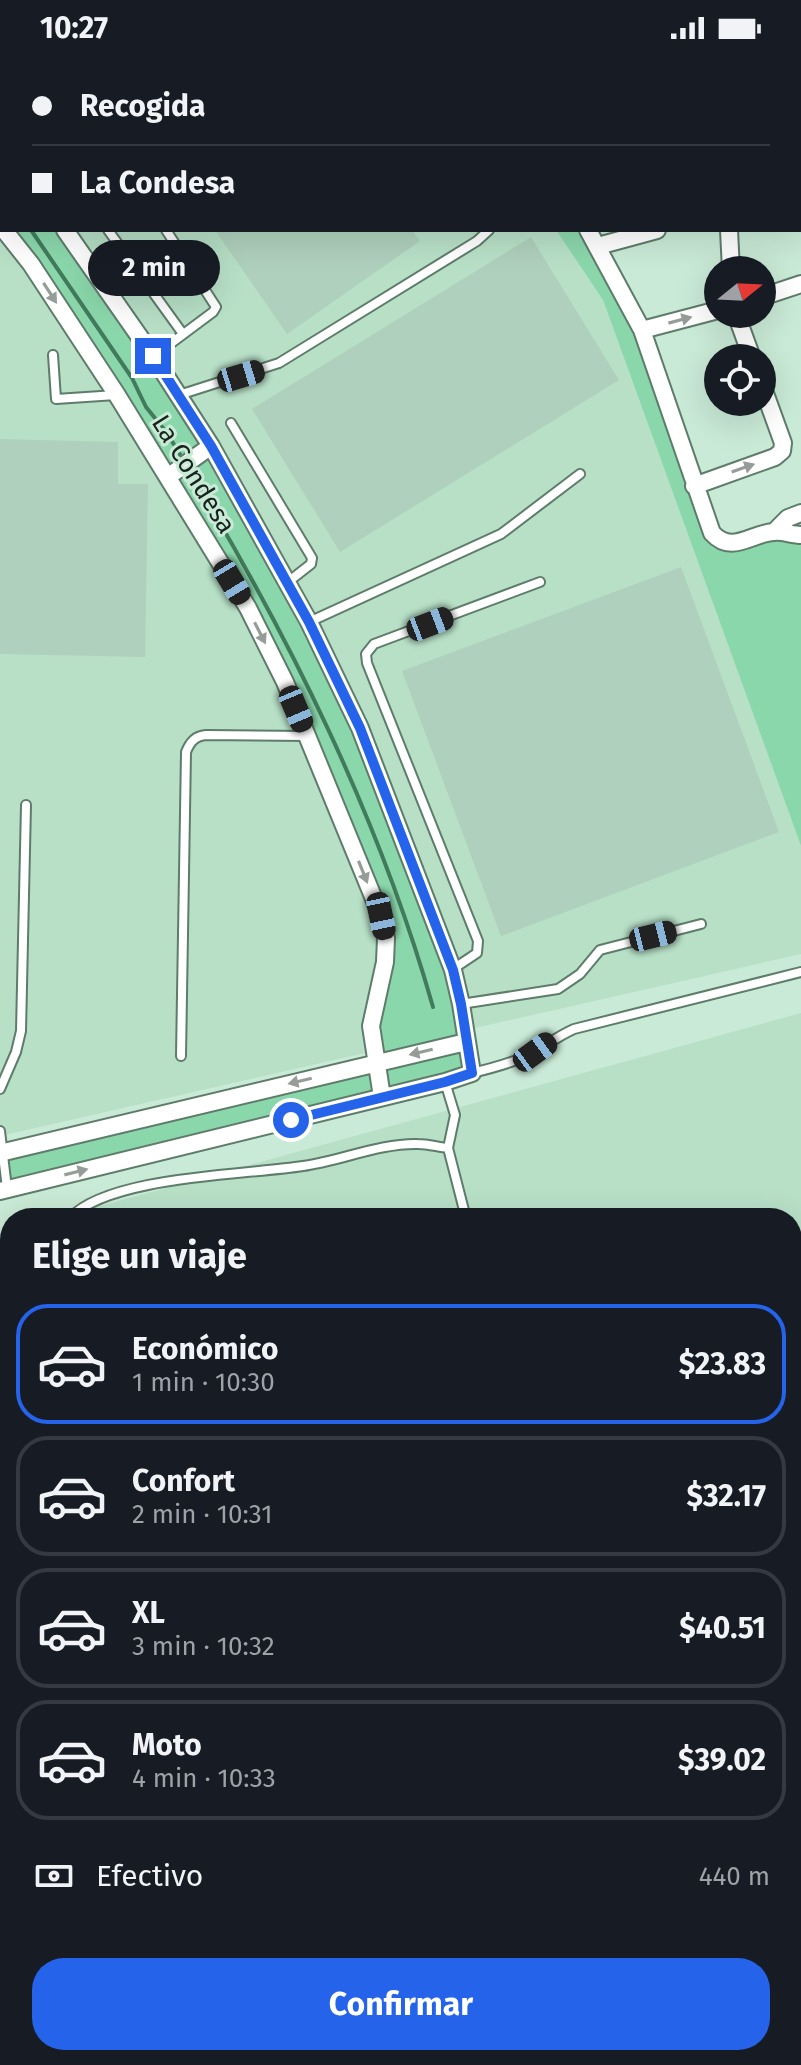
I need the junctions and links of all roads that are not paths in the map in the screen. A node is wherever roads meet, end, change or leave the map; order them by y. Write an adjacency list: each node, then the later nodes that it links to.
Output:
1 (6, 232): 18 (street, La Condesa, one-way to 18)
2 (66, 232): 17 (street, La Condesa)
3 (109, 232): 15 (lane)
4 (167, 232): 15 (lane)
5 (487, 232): 19 (lane)
6 (589, 232): 9 (street)
7 (650, 232): 9 (street)
8 (729, 232): 10 (street)
9 (598, 246): 14 (street)
10 (730, 256)
11 (801, 284): 12 (street)
12 (776, 292)
13 (704, 314): 14 (street, one-way to 13)
14 (642, 330): 25 (street)
15 (183, 334): 17 (lane)
16 (53, 355): 18 (lane)
17 (153, 356): 19 (street, La Condesa)
18 (117, 395): 23 (street, La Condesa)
19 (179, 395): 22 (street, La Condesa)
20 (773, 416): 25 (street, one-way to 20)
21 (231, 423): 29 (lane)
22 (207, 450): 23 (street); 29 (street, La Condesa)
23 (174, 472): 32 (street, La Condesa, one-way to 32)
24 (580, 474): 31 (lane)
25 (694, 486): 27 (street)
26 (801, 513): 27 (street)
27 (774, 532): 28 (street)
28 (801, 535)
29 (288, 582): 31 (street, La Condesa)
30 (540, 582): 35 (lane)
31 (309, 622): 35 (street, La Condesa)
32 (308, 736): 39 (lane); 40 (street, La Condesa, one-way to 40)
33 (26, 805): 43 (lane)
34 (701, 924): 37 (lane)
35 (453, 970): 37 (street, La Condesa)
36 (801, 972): 41 (lane)
37 (461, 1004): 38 (street, La Condesa)
38 (466, 1042): 40 (street, one-way to 40); 41 (street, La Condesa)
39 (181, 1056)
40 (376, 1063): 44 (street, La Condesa); 47 (street, one-way to 47)
41 (472, 1073): 42 (street)
42 (445, 1082): 44 (street); 46 (lane)
43 (0, 1089)
44 (382, 1097): 48 (street, one-way to 44)
45 (0, 1131): 47 (lane)
46 (448, 1148): 49 (lane); 50 (lane)
47 (0, 1153): 48 (lane)
48 (4, 1190)
49 (79, 1208)
50 (463, 1208)

